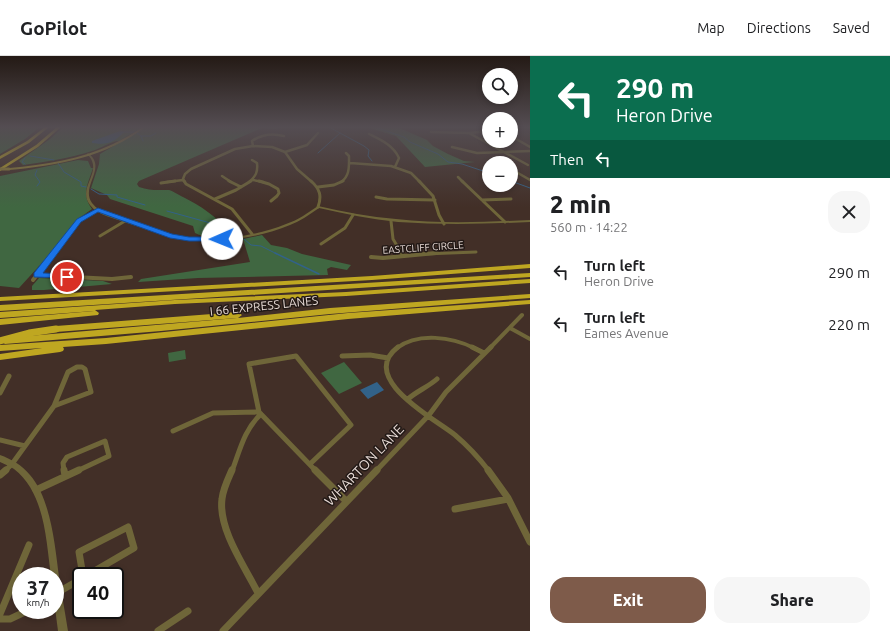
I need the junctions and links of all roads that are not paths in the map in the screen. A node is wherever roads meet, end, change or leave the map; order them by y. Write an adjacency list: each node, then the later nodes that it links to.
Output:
1 (17, 154): 10 (highway)
2 (25, 154): 14 (highway)
3 (88, 154): 14 (main road, bridge); 31 (street)
4 (224, 154): 18 (street)
5 (286, 154): 23 (street)
6 (347, 154): 11 (street)
7 (397, 154): 13 (street)
8 (507, 154): 12 (street)
9 (252, 160): 19 (street)
10 (0, 163)
11 (350, 163): 13 (street); 23 (street)
12 (528, 165)
13 (395, 167): 27 (street)
14 (0, 170)
15 (518, 173): 20 (street)
16 (222, 176): 22 (street)
17 (458, 177): 28 (street)
18 (183, 180): 21 (street); 26 (street)
19 (253, 180): 22 (street); 29 (street)
20 (530, 180)
21 (161, 183)
22 (241, 187): 26 (street)
23 (318, 187): 30 (street)
24 (376, 198): 27 (street)
25 (511, 198): 28 (street)
26 (215, 199): 38 (street)
27 (435, 200): 37 (street)
28 (482, 200): 36 (street)
29 (271, 201)
30 (318, 207): 32 (street); 38 (street)
31 (98, 210): 33 (street); 47 (street)
32 (353, 215): 34 (street); 40 (street)
33 (125, 221): 38 (street); 39 (street)
34 (390, 221): 37 (street); 42 (street)
35 (530, 221): 36 (street)
36 (505, 222): 37 (street)
37 (444, 224)
38 (252, 234)
39 (100, 236)
40 (321, 244)
41 (476, 252): 42 (street, EASTCLIFF CIRCLE)
42 (403, 255): 43 (street, EASTCLIFF CIRCLE)
43 (372, 257)
44 (530, 266): 54 (highway)
45 (530, 271): 51 (highway)
46 (530, 274): 51 (highway)
47 (37, 275): 48 (street); 49 (street)
48 (131, 277)
49 (33, 280)
50 (530, 281): 55 (highway, I 66 EXPRESS LANES)
51 (410, 283): 52 (highway)
52 (281, 290): 57 (highway); 59 (highway)
53 (530, 296): 58 (highway, I 66 EXPRESS LANES)
54 (0, 298)
55 (239, 299): 59 (highway, I 66 EXPRESS LANES); 61 (highway)
56 (530, 302): 63 (highway)
57 (0, 308)
58 (330, 311): 65 (highway, I 66 EXPRESS LANES); 65 (highway, bridge)
59 (0, 314)
60 (522, 315): 62 (street, WHARTON LANE)
61 (0, 322)
62 (510, 328): 64 (street); 67 (street, WHARTON LANE)
63 (142, 338): 66 (highway); 69 (highway)
64 (530, 339)
65 (0, 341)
66 (0, 348)
67 (484, 353): 70 (street); 77 (street, WHARTON LANE)
68 (342, 356): 70 (street)
69 (0, 357)
70 (388, 358): 74 (street)
71 (9, 376): 73 (street)
72 (437, 379): 74 (street)
73 (0, 393)
74 (408, 399): 77 (street)
75 (54, 406): 75 (street); 80 (street)
76 (260, 413): 78 (street); 83 (street); 83 (street); 94 (street)
77 (429, 414): 87 (street); 88 (street, WHARTON LANE)
78 (173, 431)
79 (0, 440): 80 (street)
80 (25, 446): 82 (street)
81 (0, 458): 82 (street)
82 (12, 464): 84 (street); 86 (street)
83 (310, 464): 88 (street)
84 (0, 475)
85 (65, 476): 85 (street); 86 (street)
86 (36, 490): 92 (street)
87 (508, 499): 89 (street); 90 (street)
88 (346, 501): 94 (street, WHARTON LANE)
89 (455, 509)
90 (530, 542)
91 (29, 545): 96 (street)
92 (53, 567)
93 (84, 576): 93 (street)
94 (258, 593): 102 (street, WHARTON LANE)
95 (188, 611): 101 (street)
96 (0, 614)
97 (12, 618): 98 (street)
98 (0, 619)
99 (61, 619): 100 (street)
100 (63, 631)
101 (158, 631)
102 (223, 631)

